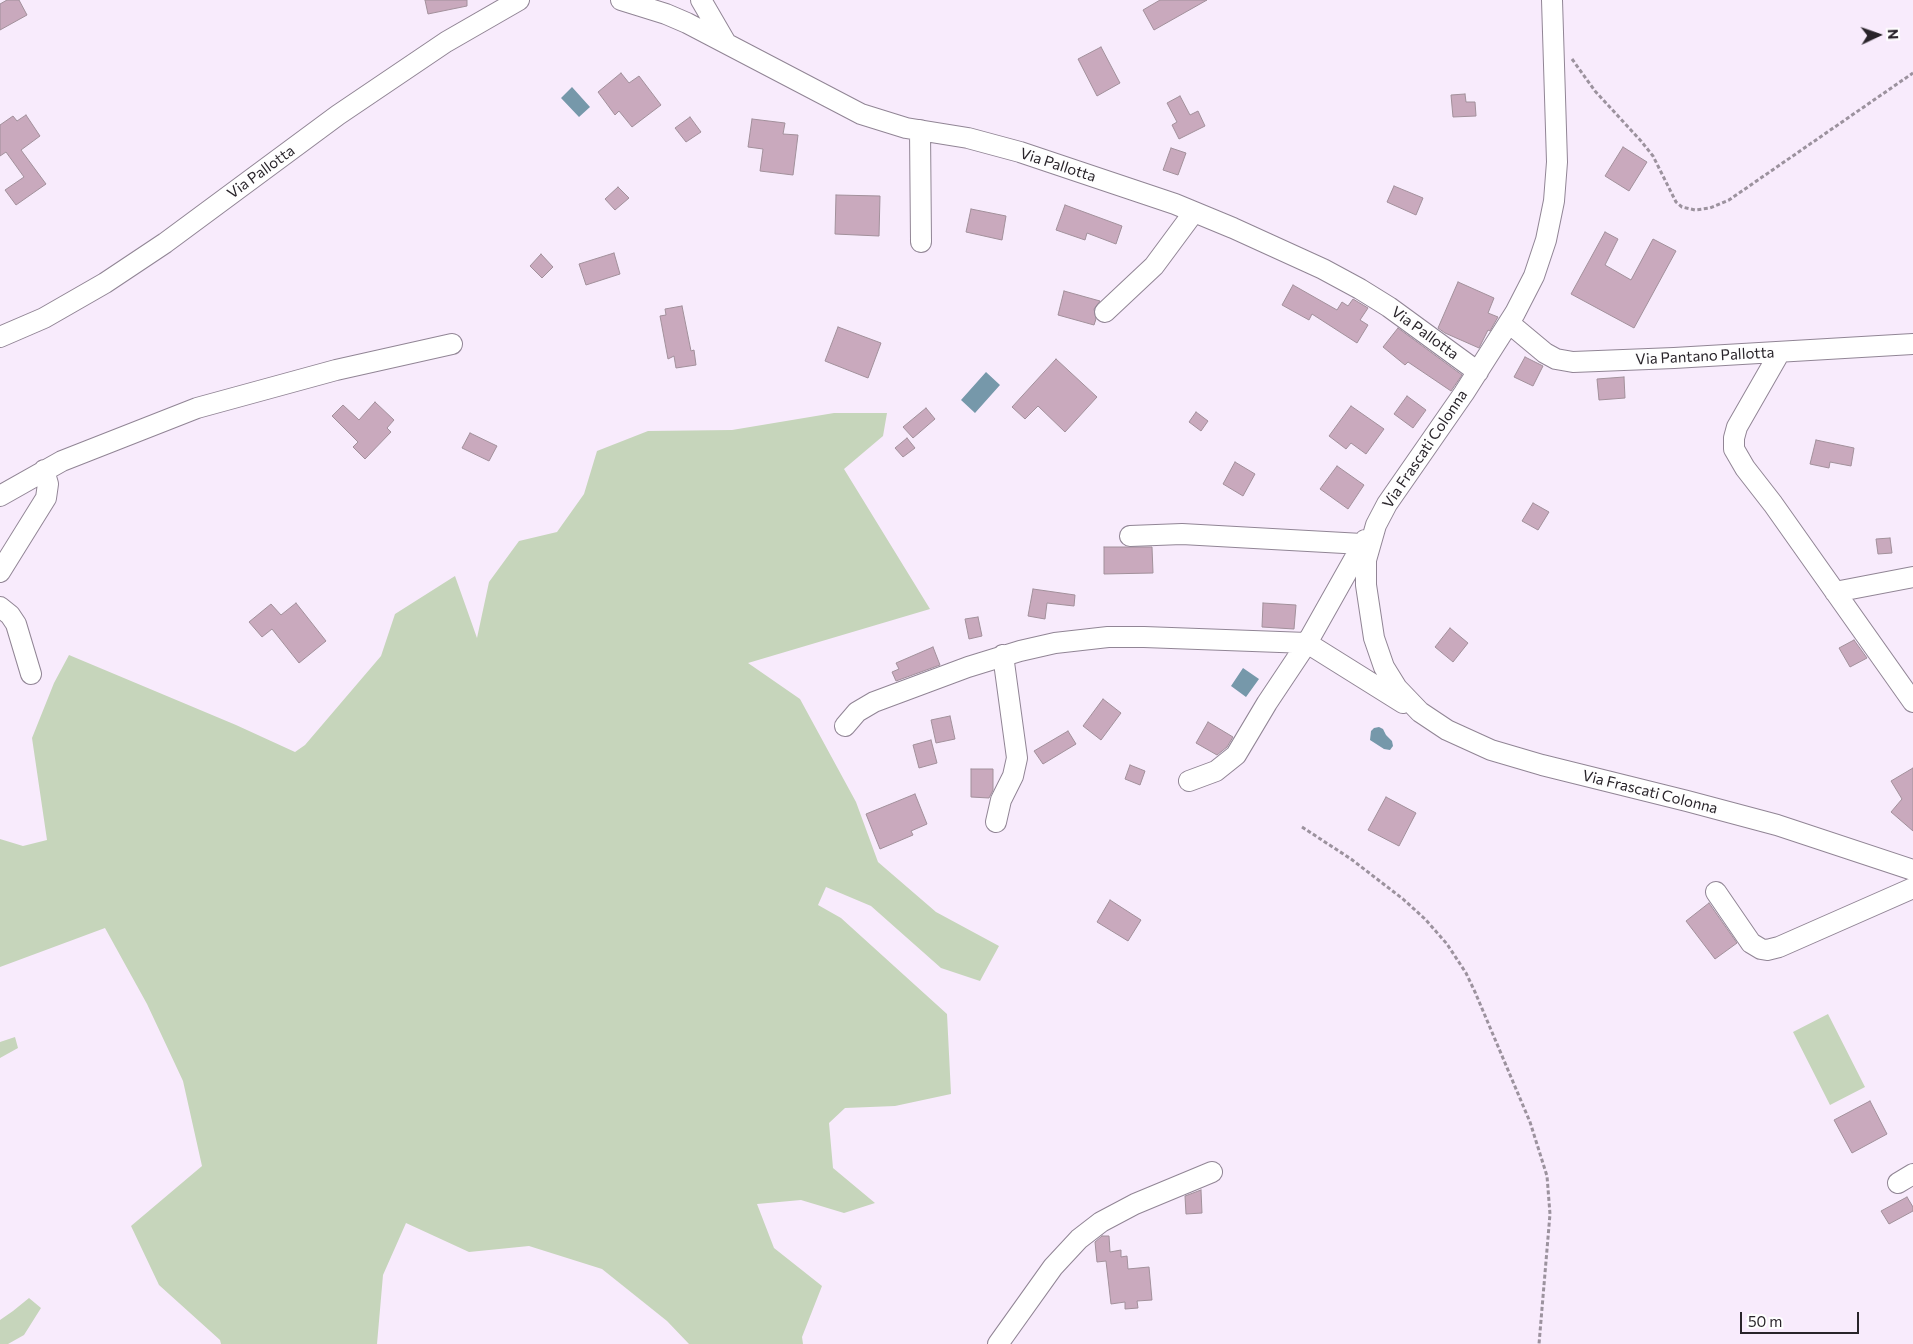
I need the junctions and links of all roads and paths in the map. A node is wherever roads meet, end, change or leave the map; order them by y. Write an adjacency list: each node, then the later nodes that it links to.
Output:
1 (519, 0): 13 (street, Via Pallotta)
2 (621, 0): 5 (street, Via Pallotta)
3 (702, 0): 5 (street)
4 (1552, 0): 12 (street, Via Frascati Colonna)
5 (726, 43): 8 (street, Via Pallotta)
6 (1569, 52): 7 (path)
7 (1913, 73)
8 (920, 130): 9 (street, Via Pallotta); 10 (street)
9 (1194, 212): 11 (street); 17 (street, Via Pallotta)
10 (921, 242)
11 (1105, 312)
12 (1509, 323): 16 (street, Via Pantano Pallotta); 17 (street, Via Frascati Colonna)
13 (0, 337)
14 (452, 344): 18 (street)
15 (1913, 344): 16 (street, Via Pantano Pallotta)
16 (1780, 352): 25 (street)
17 (1478, 372): 20 (street, Via Frascati Colonna)
18 (44, 470): 19 (street); 23 (street)
19 (0, 496)
20 (1387, 504): 22 (street); 32 (street, Via Frascati Colonna)
21 (1130, 536): 22 (street)
22 (1362, 544): 27 (street)
23 (0, 572)
24 (1913, 577): 25 (street)
25 (1835, 592): 30 (street)
26 (0, 607): 29 (street)
27 (1307, 643): 28 (street); 32 (street); 33 (street)
28 (1004, 655): 31 (street); 34 (street)
29 (31, 674)
30 (1913, 702)
31 (845, 726)
32 (1447, 730): 36 (street, Via Frascati Colonna)
33 (1189, 781)
34 (996, 822)
35 (1302, 827): 41 (path)
36 (1913, 870)
37 (1913, 888): 38 (street)
38 (1716, 892)
39 (1212, 1172): 40 (street)
40 (998, 1344)
41 (1539, 1344)

